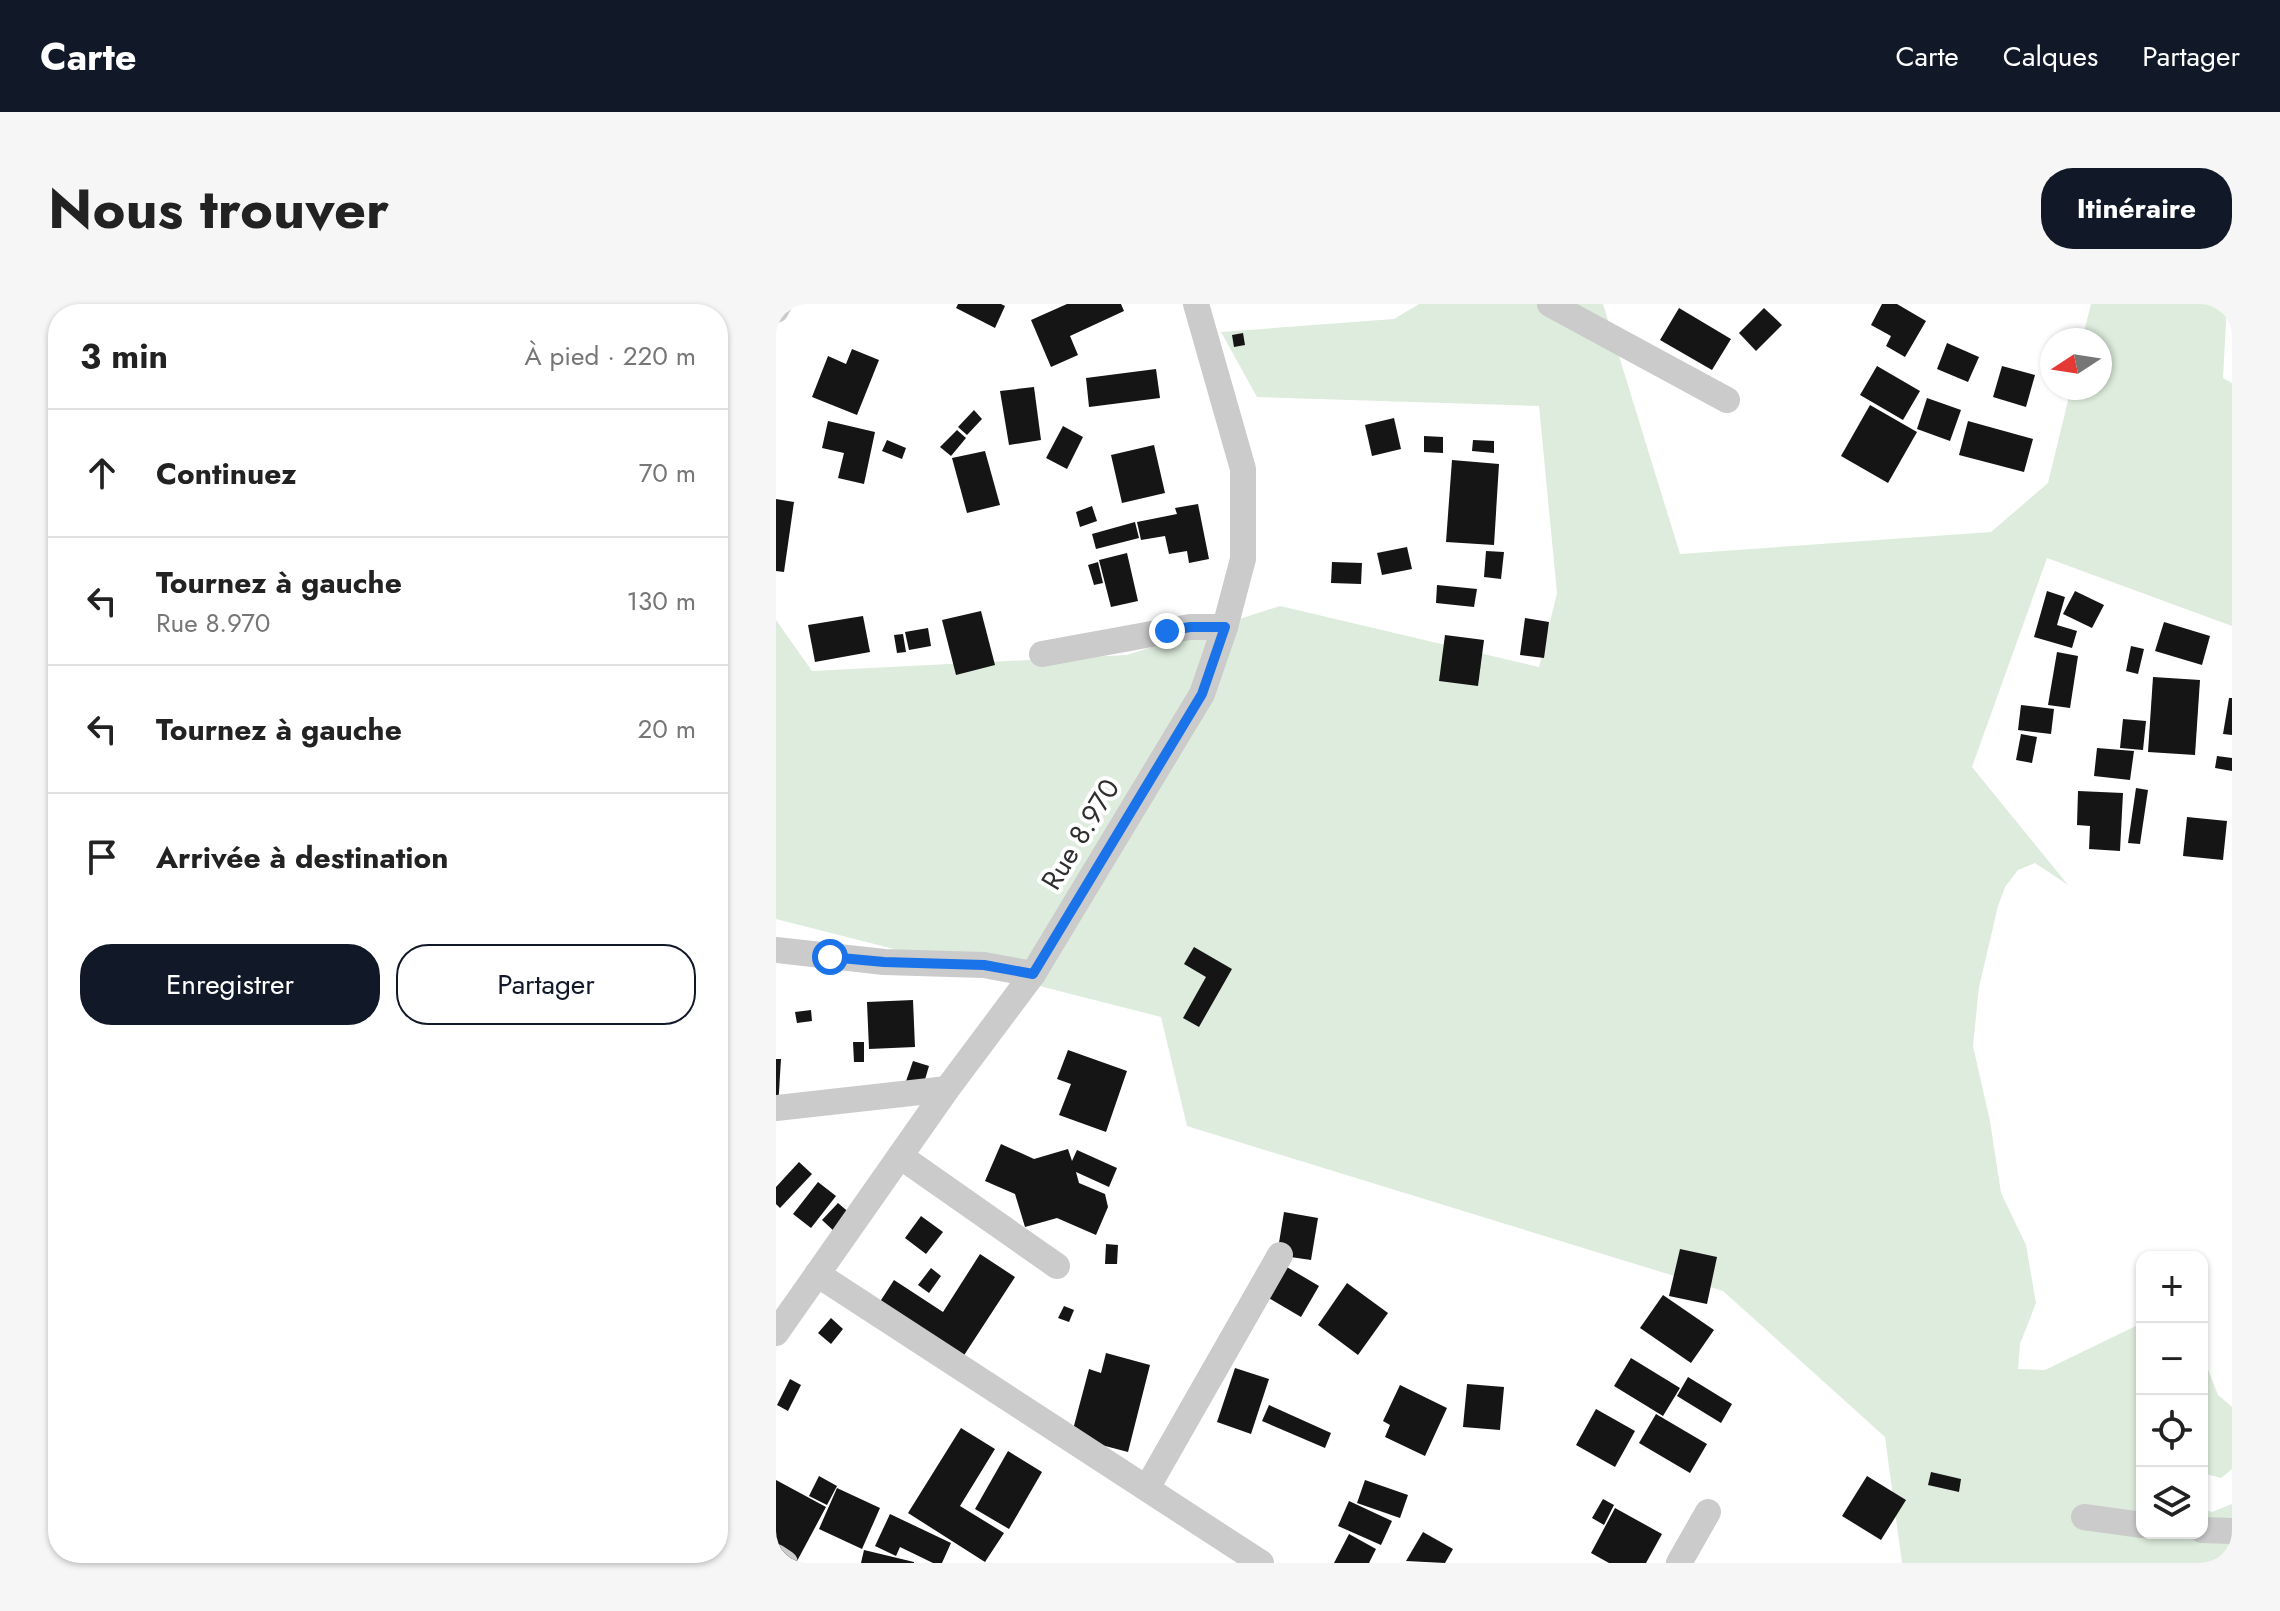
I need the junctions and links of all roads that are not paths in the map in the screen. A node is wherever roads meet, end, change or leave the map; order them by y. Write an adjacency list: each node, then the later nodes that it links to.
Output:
1 (779, 304): 4 (street)
2 (1196, 304): 6 (street, Rue 8.970)
3 (1550, 304): 5 (street)
4 (776, 310)
5 (1727, 400)
6 (1225, 627): 7 (street); 9 (street, Rue 8.970)
7 (1042, 654)
8 (776, 950): 9 (street)
9 (1033, 974): 10 (street, Rue 8.970)
10 (947, 1089): 11 (street); 12 (street, Rue 8.970)
11 (776, 1108)
12 (900, 1156): 14 (street); 15 (street, Rue 8.970)
13 (1280, 1255): 17 (street)
14 (1057, 1266)
15 (817, 1274): 16 (street, Rue 8.970); 17 (street)
16 (776, 1333)
17 (1147, 1488): 25 (street)
18 (1708, 1512): 26 (street)
19 (2084, 1517): 20 (street)
20 (2136, 1524)
21 (2208, 1530): 22 (street)
22 (2232, 1531)
23 (776, 1557): 24 (street)
24 (785, 1563)
25 (1261, 1563)
26 (1679, 1563)

